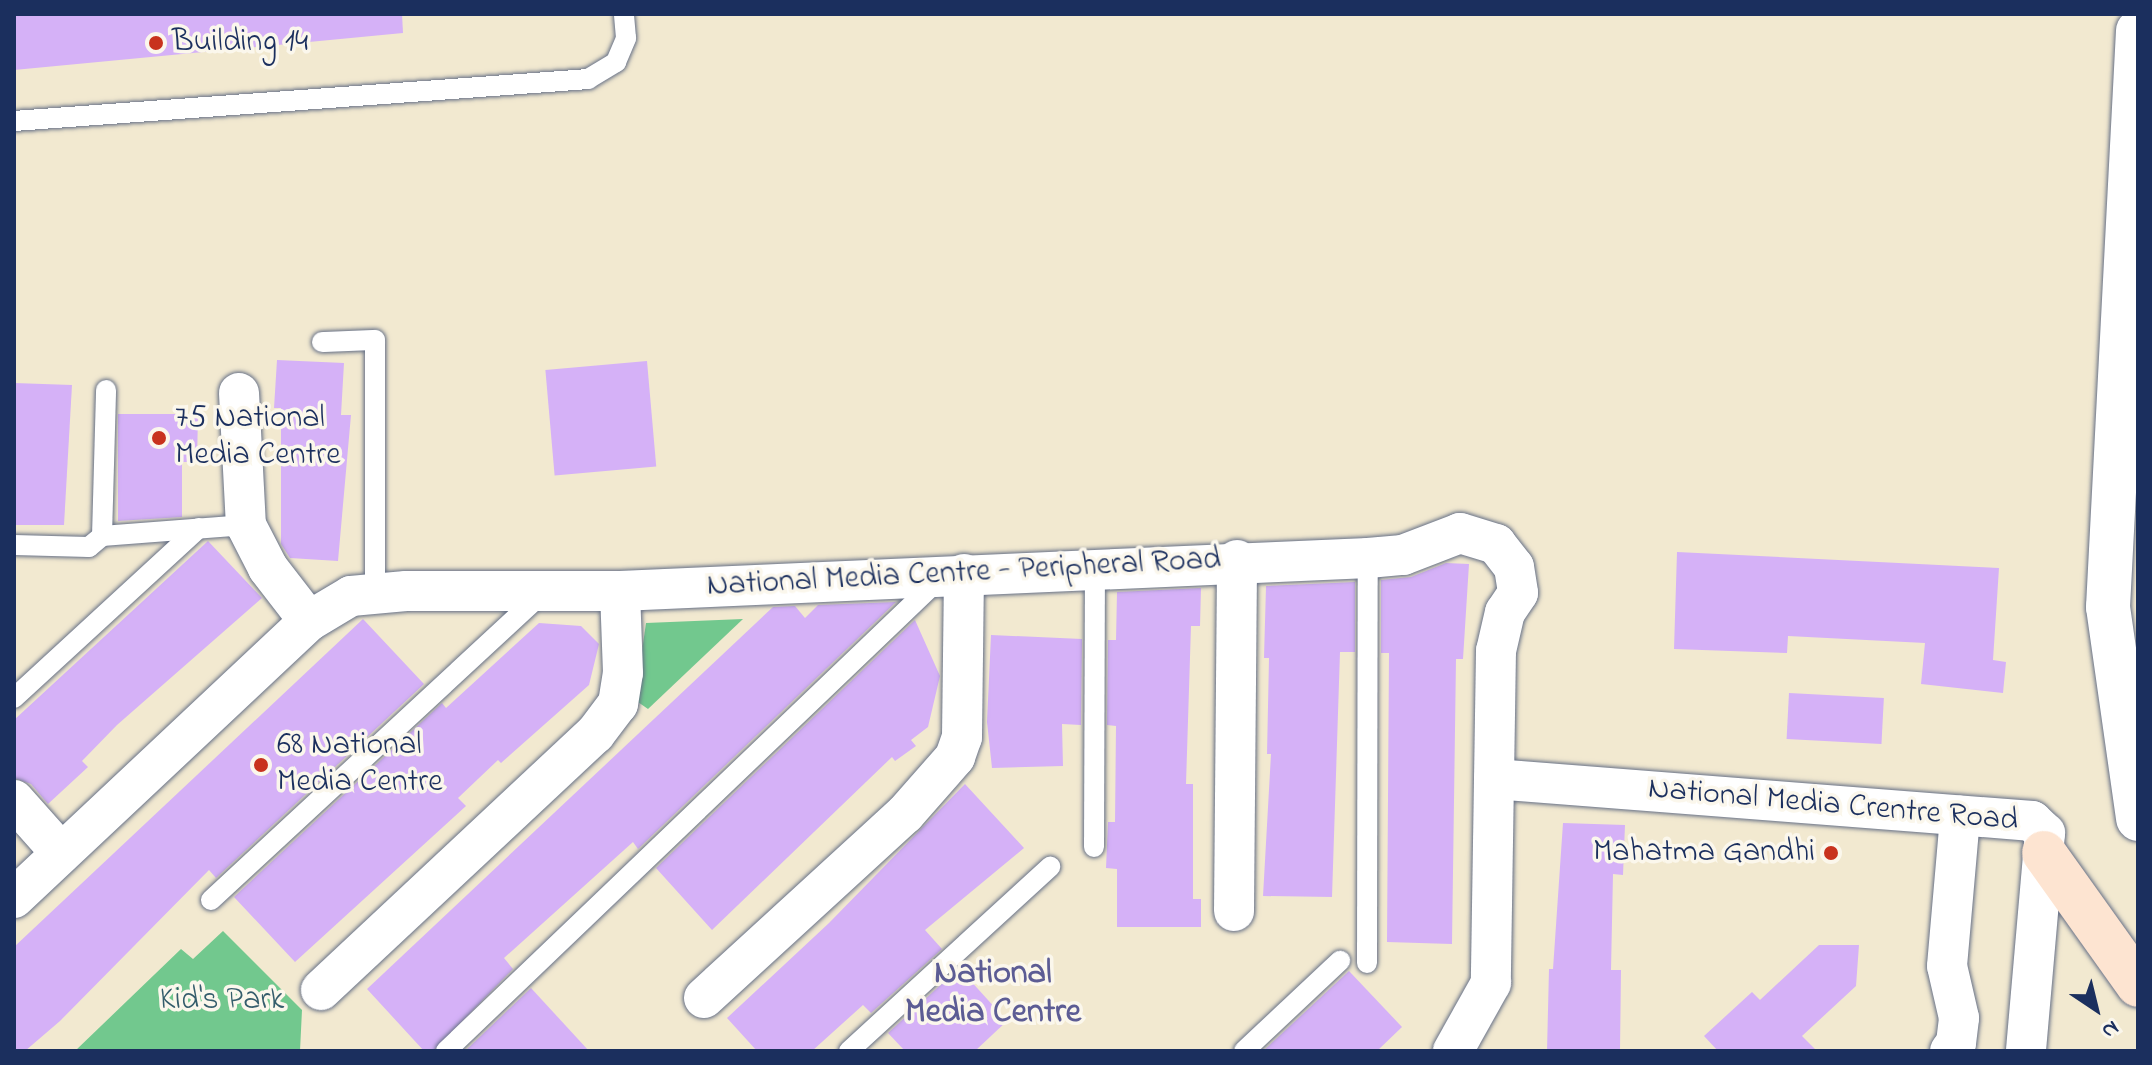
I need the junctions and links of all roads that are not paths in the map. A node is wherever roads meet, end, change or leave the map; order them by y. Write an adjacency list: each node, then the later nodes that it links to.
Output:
1 (624, 14): 3 (lane)
2 (2138, 31): 23 (street)
3 (14, 121)
4 (322, 342): 17 (lane)
5 (106, 390): 9 (lane)
6 (239, 393): 7 (street)
7 (246, 525): 8 (lane); 18 (street)
8 (199, 528): 9 (lane); 19 (lane)
9 (102, 536): 10 (lane)
10 (14, 545)
11 (1368, 558): 12 (street, National Media Centre - Peripheral Road); 20 (street, National Media Centre - Peripheral Road); 32 (lane)
12 (1237, 560): 13 (street, National Media Centre - Peripheral Road); 30 (street)
13 (1095, 568): 14 (street, National Media Centre - Peripheral Road); 24 (lane)
14 (954, 575): 15 (street, National Media Centre - Peripheral Road); 35 (street); 37 (lane)
15 (620, 591): 16 (street, National Media Centre - Peripheral Road); 34 (street)
16 (542, 593): 17 (street, National Media Centre - Peripheral Road); 29 (lane)
17 (375, 594): 18 (street, National Media Centre - Peripheral Road)
18 (309, 621): 25 (street, National Media Centre - Peripheral Road)
19 (14, 698)
20 (1494, 779): 22 (street, National Media Crentre Road); 36 (street, National Media Centre - Peripheral Road)
21 (14, 800): 25 (street)
22 (1960, 816): 26 (street, National Media Crentre Road); 40 (street)
23 (2138, 819)
24 (1094, 847)
25 (61, 853): 28 (street, National Media Centre - Peripheral Road)
26 (2044, 853): 33 (main road); 41 (street, National Media Crentre Road)
27 (1050, 867): 38 (lane)
28 (14, 898)
29 (211, 900)
30 (1234, 911)
31 (1340, 961): 39 (lane)
32 (1367, 963)
33 (2138, 985)
34 (321, 990)
35 (704, 998)
36 (1465, 1046)
37 (446, 1051)
38 (849, 1051)
39 (1244, 1051)
40 (1950, 1051)
41 (2026, 1051)

